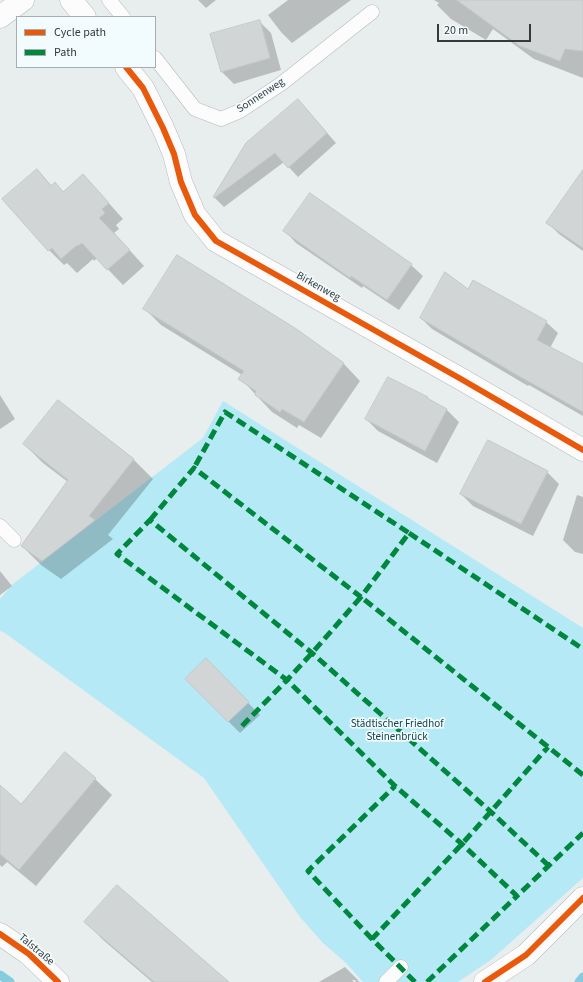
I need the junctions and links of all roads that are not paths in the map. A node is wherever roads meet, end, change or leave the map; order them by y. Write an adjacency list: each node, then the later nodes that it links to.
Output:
1 (23, 0): 7 (street)
2 (71, 0): 5 (street)
3 (109, 0): 6 (lane)
4 (372, 12): 8 (lane, Sonnenweg)
5 (84, 16)
6 (122, 16)
7 (0, 17)
8 (156, 59)
9 (127, 68): 10 (street, Birkenweg)
10 (583, 450)
11 (0, 526): 12 (lane)
12 (14, 540)
13 (583, 898): 18 (street)
14 (0, 934): 16 (street, Talstraße)
15 (401, 967): 17 (lane)
16 (58, 982)
17 (386, 982)
18 (485, 982)

